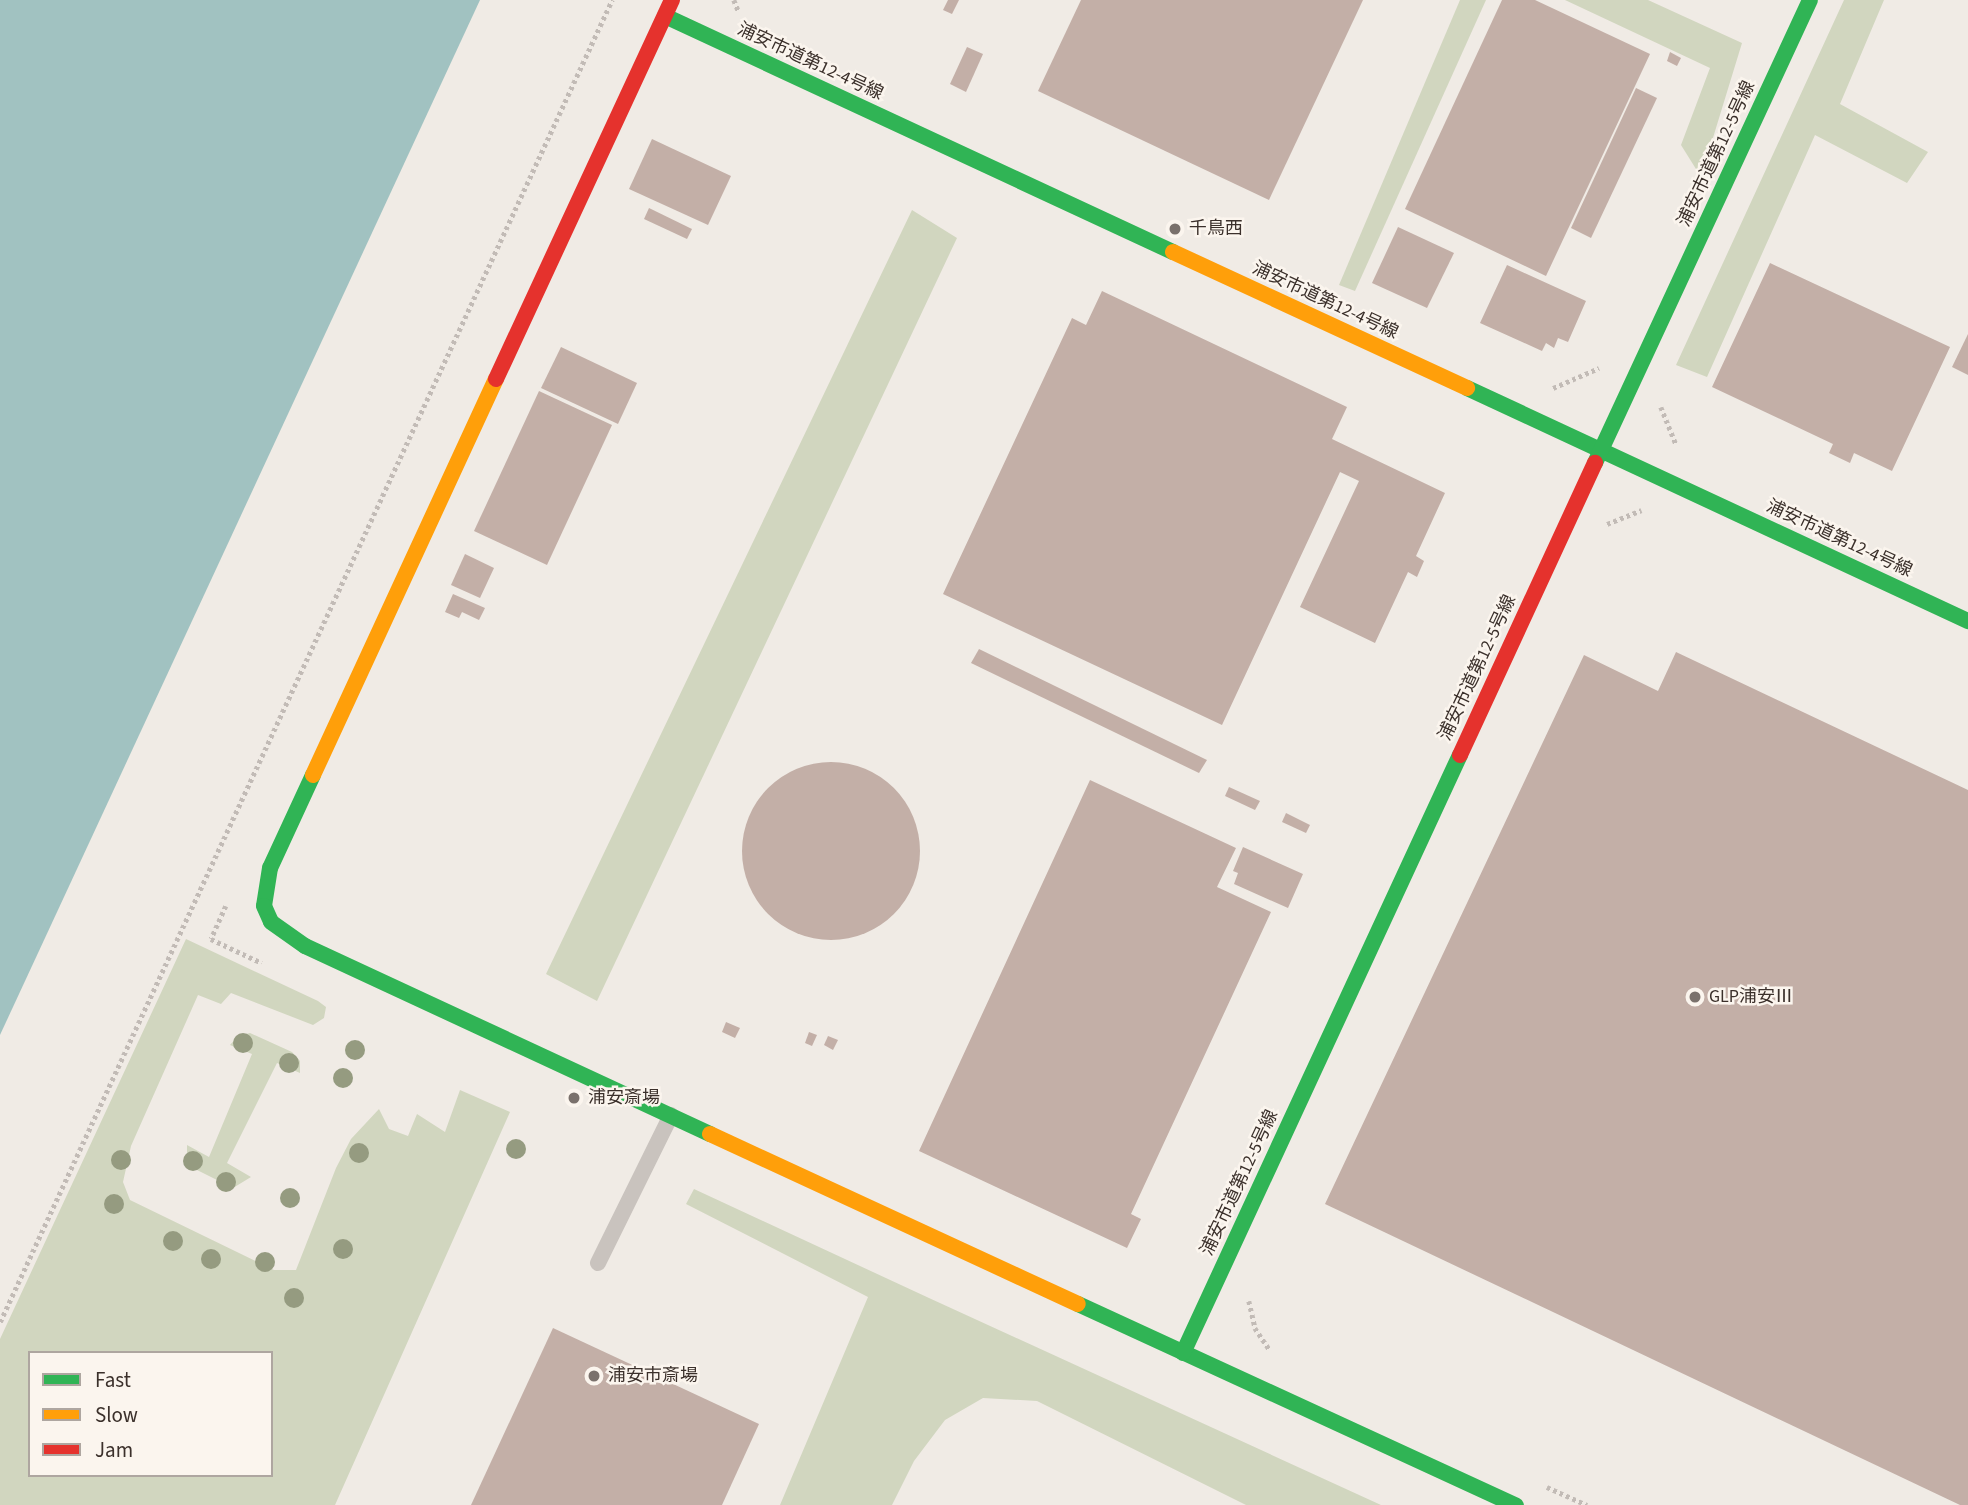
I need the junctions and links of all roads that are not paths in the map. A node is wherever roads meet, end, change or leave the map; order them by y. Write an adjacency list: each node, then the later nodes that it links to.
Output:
1 (672, 0): 3 (street)
2 (1810, 0): 4 (street, 浦安市道第12-5号線)
3 (665, 16): 4 (street, 浦安市道第12-4号線); 6 (street)
4 (1600, 450): 5 (street, 浦安市道第12-4号線); 8 (street, 浦安市道第12-5号線)
5 (1968, 621)
6 (671, 1115): 7 (lane); 8 (street)
7 (598, 1262)
8 (1183, 1353): 9 (street)
9 (1517, 1505)

